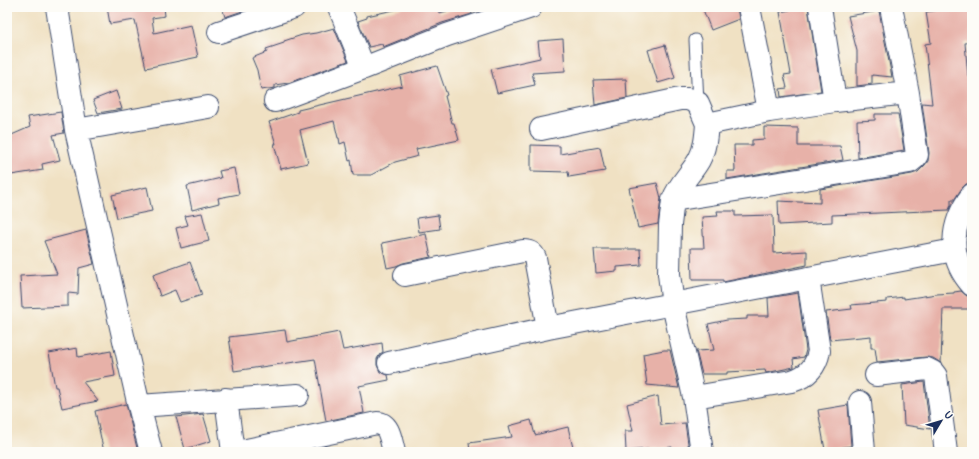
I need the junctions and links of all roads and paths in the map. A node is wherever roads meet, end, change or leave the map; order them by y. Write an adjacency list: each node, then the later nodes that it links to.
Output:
1 (57, 7): 19 (street)
2 (294, 7): 8 (street)
3 (339, 7): 10 (street)
4 (531, 7): 10 (street)
5 (749, 7): 16 (street)
6 (820, 7): 13 (street)
7 (891, 7): 11 (street)
8 (219, 32)
9 (696, 40): 14 (lane)
10 (364, 68): 12 (street)
11 (908, 93): 13 (street); 21 (street)
12 (275, 101)
13 (835, 101): 16 (street)
14 (698, 103): 17 (street); 18 (street)
15 (208, 107): 19 (street)
16 (769, 111): 17 (street)
17 (706, 124): 21 (street)
18 (541, 129)
19 (76, 130): 34 (street)
20 (972, 195): 22 (street)
21 (674, 200): 26 (street)
22 (954, 250): 24 (street); 25 (street)
23 (405, 275): 27 (street)
24 (808, 278): 26 (street); 31 (street)
25 (972, 286)
26 (673, 305): 27 (street); 31 (street)
27 (548, 328): 28 (street)
28 (389, 363)
29 (876, 375): 41 (street)
30 (298, 395): 32 (street)
31 (694, 396): 40 (street)
32 (226, 399): 34 (street); 37 (street)
33 (860, 402): 35 (street)
34 (139, 406): 36 (street)
35 (859, 451)
36 (151, 452)
37 (233, 452)
38 (237, 452): 39 (street)
39 (394, 452)
40 (702, 452)
41 (946, 452)

